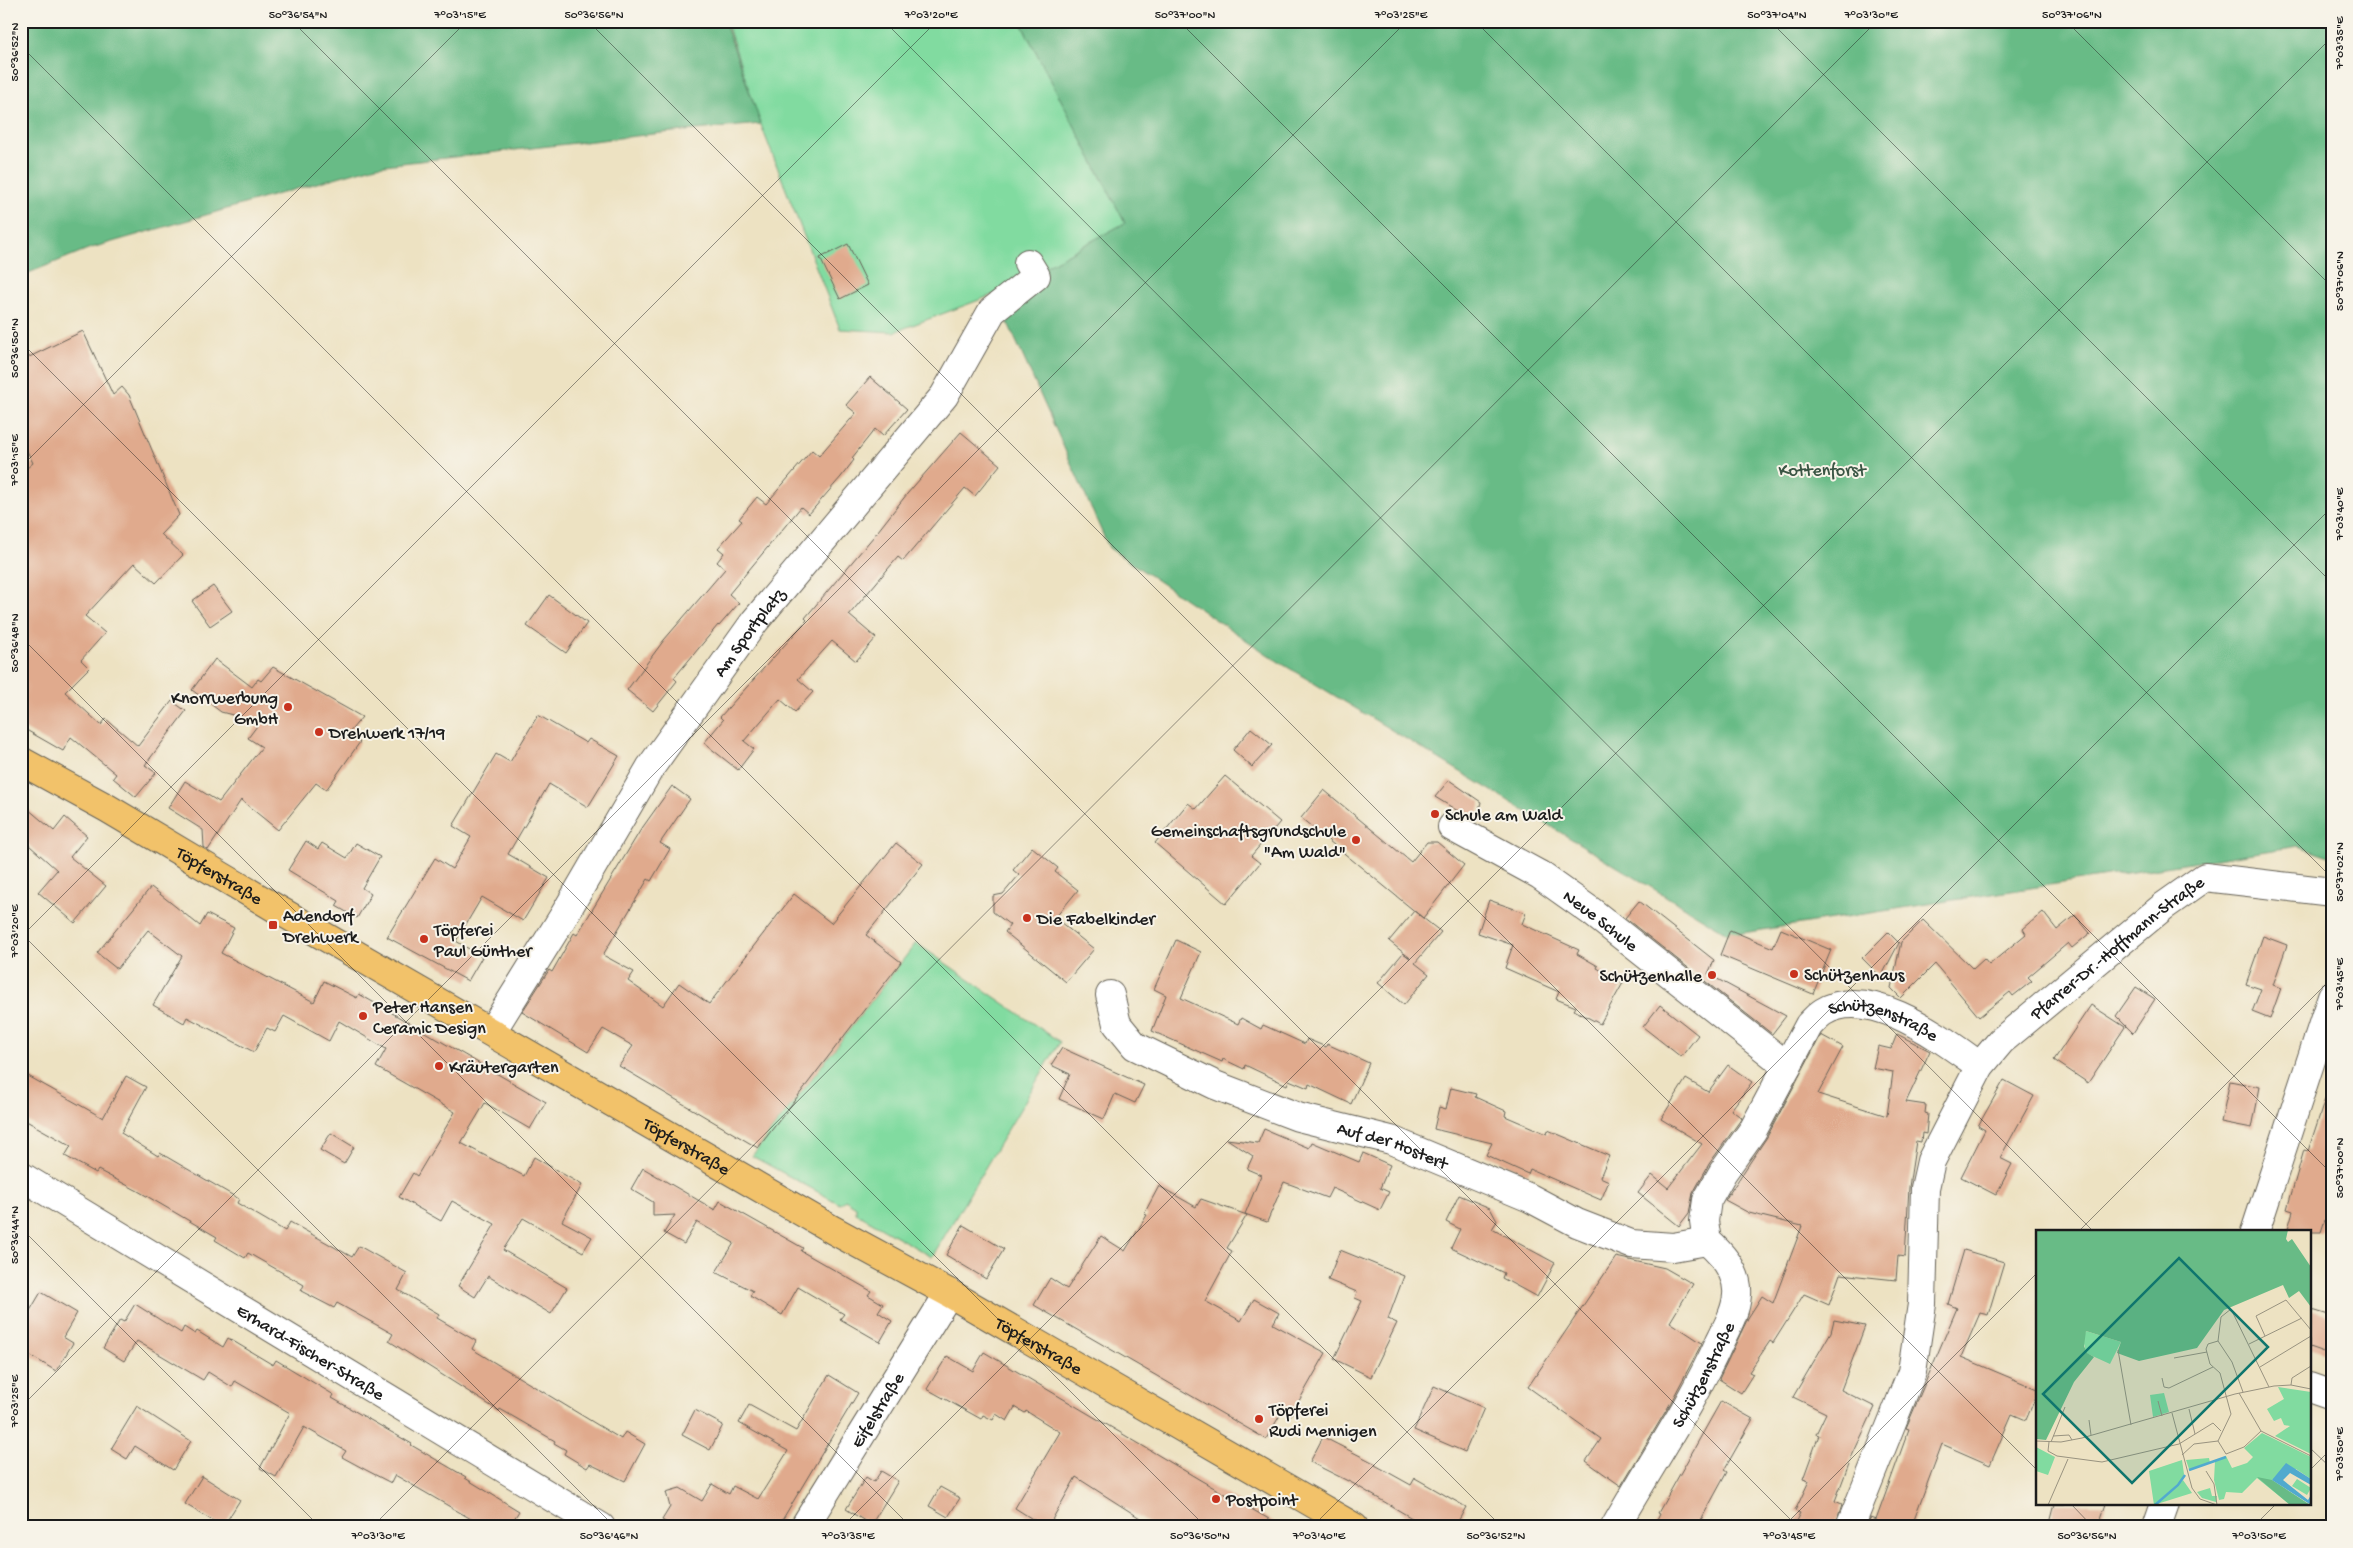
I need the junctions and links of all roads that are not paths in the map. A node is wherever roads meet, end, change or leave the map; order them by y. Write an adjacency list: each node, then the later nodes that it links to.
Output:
1 (1028, 263): 7 (street, Am Sportplatz)
2 (21, 760): 7 (main road, Töpferstraße)
3 (1452, 827): 8 (street, Neue Schule)
4 (2332, 892): 9 (street, Pfarrer-Dr.-Hoffmann-Straße)
5 (1110, 995): 12 (street, Auf der Hostert)
6 (2332, 996): 11 (street)
7 (492, 1031): 13 (main road, Töpferstraße)
8 (1787, 1066): 9 (street, Schützenstraße); 12 (street, Schützenstraße)
9 (1980, 1066): 21 (street)
10 (21, 1176): 17 (street, Erhard-Fischer-Straße)
11 (2256, 1230)
12 (1707, 1241): 20 (street, Schützenstraße)
13 (949, 1293): 18 (street, Eifelstraße); 19 (main road, Töpferstraße)
14 (2310, 1387): 15 (street)
15 (2332, 1395)
16 (2164, 1506): 22 (street)
17 (601, 1527)
18 (804, 1527)
19 (1354, 1527)
20 (1615, 1527)
21 (1850, 1527)
22 (2157, 1527)

